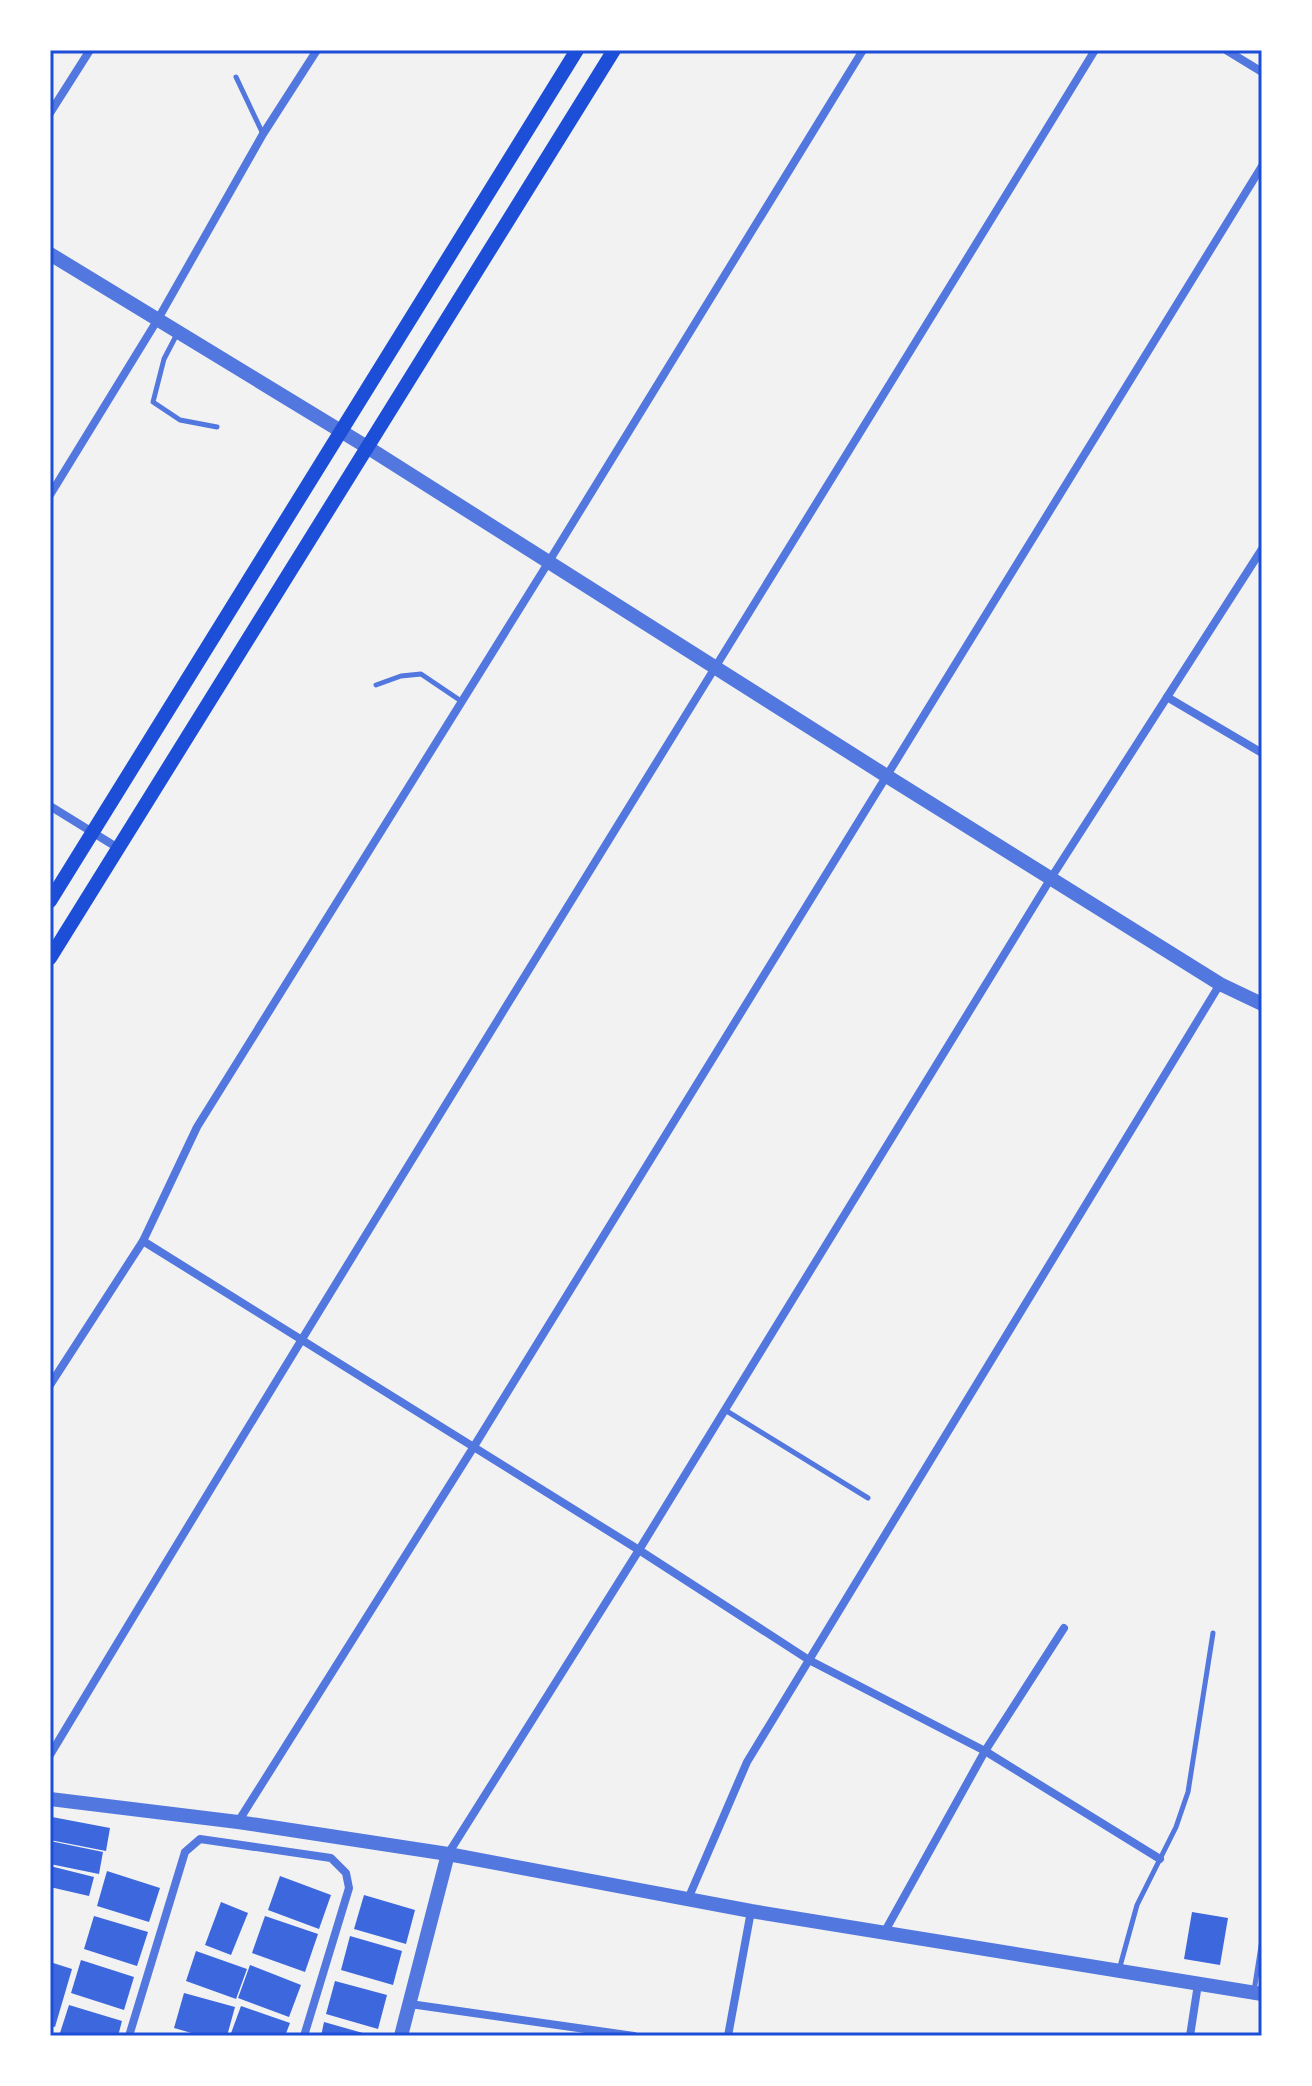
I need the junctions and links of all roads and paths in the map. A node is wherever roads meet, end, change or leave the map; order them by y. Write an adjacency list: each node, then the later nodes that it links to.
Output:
1 (90, 50): 10 (street)
2 (317, 50): 11 (street)
3 (577, 50): 17 (main road)
4 (614, 50): 18 (main road)
5 (863, 50): 21 (street)
6 (1095, 50): 22 (street)
7 (1226, 50): 8 (street)
8 (1262, 72)
9 (236, 77): 11 (lane)
10 (50, 113)
11 (263, 134): 14 (street)
12 (1262, 166): 27 (street)
13 (50, 254): 14 (street)
14 (158, 319): 15 (street); 19 (street)
15 (178, 332): 16 (lane); 17 (street)
16 (217, 427)
17 (340, 430): 18 (street); 29 (main road)
18 (367, 447): 21 (street); 30 (main road)
19 (50, 495)
20 (1262, 549): 24 (street)
21 (548, 563): 22 (street); 25 (street)
22 (717, 667): 27 (street); 37 (street)
23 (376, 685): 25 (lane)
24 (1167, 697): 26 (street); 31 (street)
25 (462, 701): 36 (street)
26 (1262, 753)
27 (885, 775): 31 (street); 40 (street)
28 (50, 806): 29 (street)
29 (92, 832): 30 (street); 32 (main road)
30 (118, 848): 33 (main road)
31 (1051, 878): 34 (street); 39 (street)
32 (50, 901)
33 (50, 958)
34 (1220, 984): 35 (street); 45 (street)
35 (1262, 1004)
36 (143, 1241): 37 (street); 38 (street)
37 (301, 1338): 40 (street); 47 (street)
38 (50, 1385)
39 (725, 1410): 41 (lane); 42 (street)
40 (473, 1448): 42 (street); 49 (street)
41 (868, 1498)
42 (639, 1550): 45 (street); 50 (street)
43 (1064, 1628): 46 (street)
44 (1213, 1633): 51 (lane)
45 (809, 1660): 46 (street); 52 (street)
46 (985, 1751): 51 (street); 54 (street)
47 (50, 1755)
48 (50, 1799): 49 (street)
49 (238, 1822): 50 (street)
50 (448, 1854): 52 (street); 59 (street)
51 (1160, 1859): 56 (lane)
52 (688, 1899): 53 (street)
53 (751, 1911): 54 (street); 64 (street)
54 (884, 1933): 56 (street)
55 (1262, 1940): 58 (lane)
56 (1119, 1971): 57 (street)
57 (1198, 1984): 58 (street); 65 (street)
58 (1258, 1994)
59 (410, 2004): 62 (street); 63 (street)
60 (129, 2036): 61 (street)
61 (304, 2036)
62 (401, 2036)
63 (634, 2036)
64 (728, 2036)
65 (1190, 2036)

